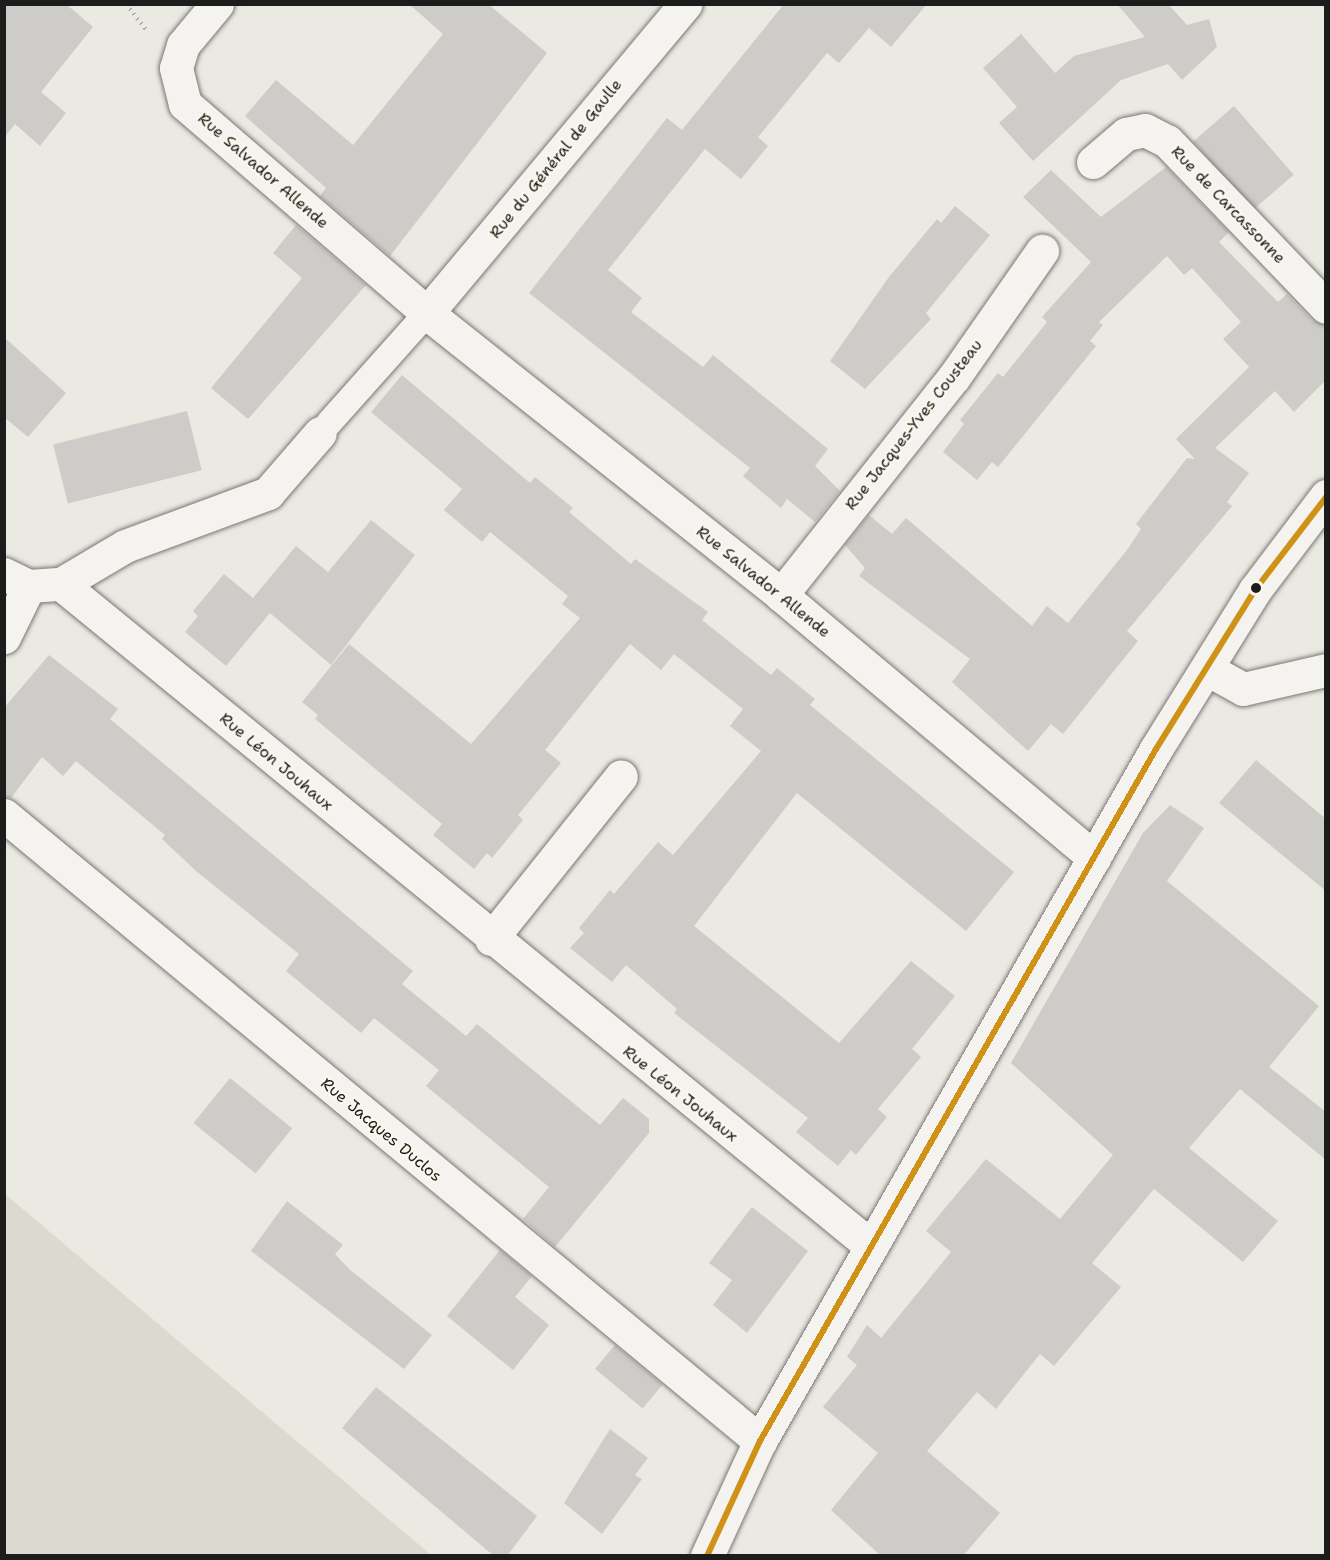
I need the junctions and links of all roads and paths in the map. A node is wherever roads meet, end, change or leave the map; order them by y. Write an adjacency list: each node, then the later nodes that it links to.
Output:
1 (217, 4): 6 (street, Rue Salvador Allende)
2 (685, 4): 6 (street, Rue du Général de Gaulle)
3 (1093, 162): 5 (street, Rue de Carcassonne)
4 (1042, 251): 11 (street, Rue Jacques-Yves Cousteau)
5 (1326, 307)
6 (427, 313): 7 (lane); 11 (street, Rue Salvador Allende)
7 (325, 428): 10 (street)
8 (1326, 496): 13 (street)
9 (16, 580): 10 (street); 12 (street)
10 (61, 584): 18 (street, Rue Léon Jouhaux)
11 (781, 596): 17 (street, Rue Salvador Allende)
12 (4, 637)
13 (1207, 669): 14 (street); 17 (street)
14 (1326, 670)
15 (621, 776): 18 (street)
16 (4, 815): 20 (street, Rue Jacques Duclos)
17 (1094, 858): 19 (street)
18 (491, 939): 19 (street, Rue Léon Jouhaux)
19 (871, 1246): 20 (street)
20 (760, 1442): 21 (street)
21 (706, 1556)

